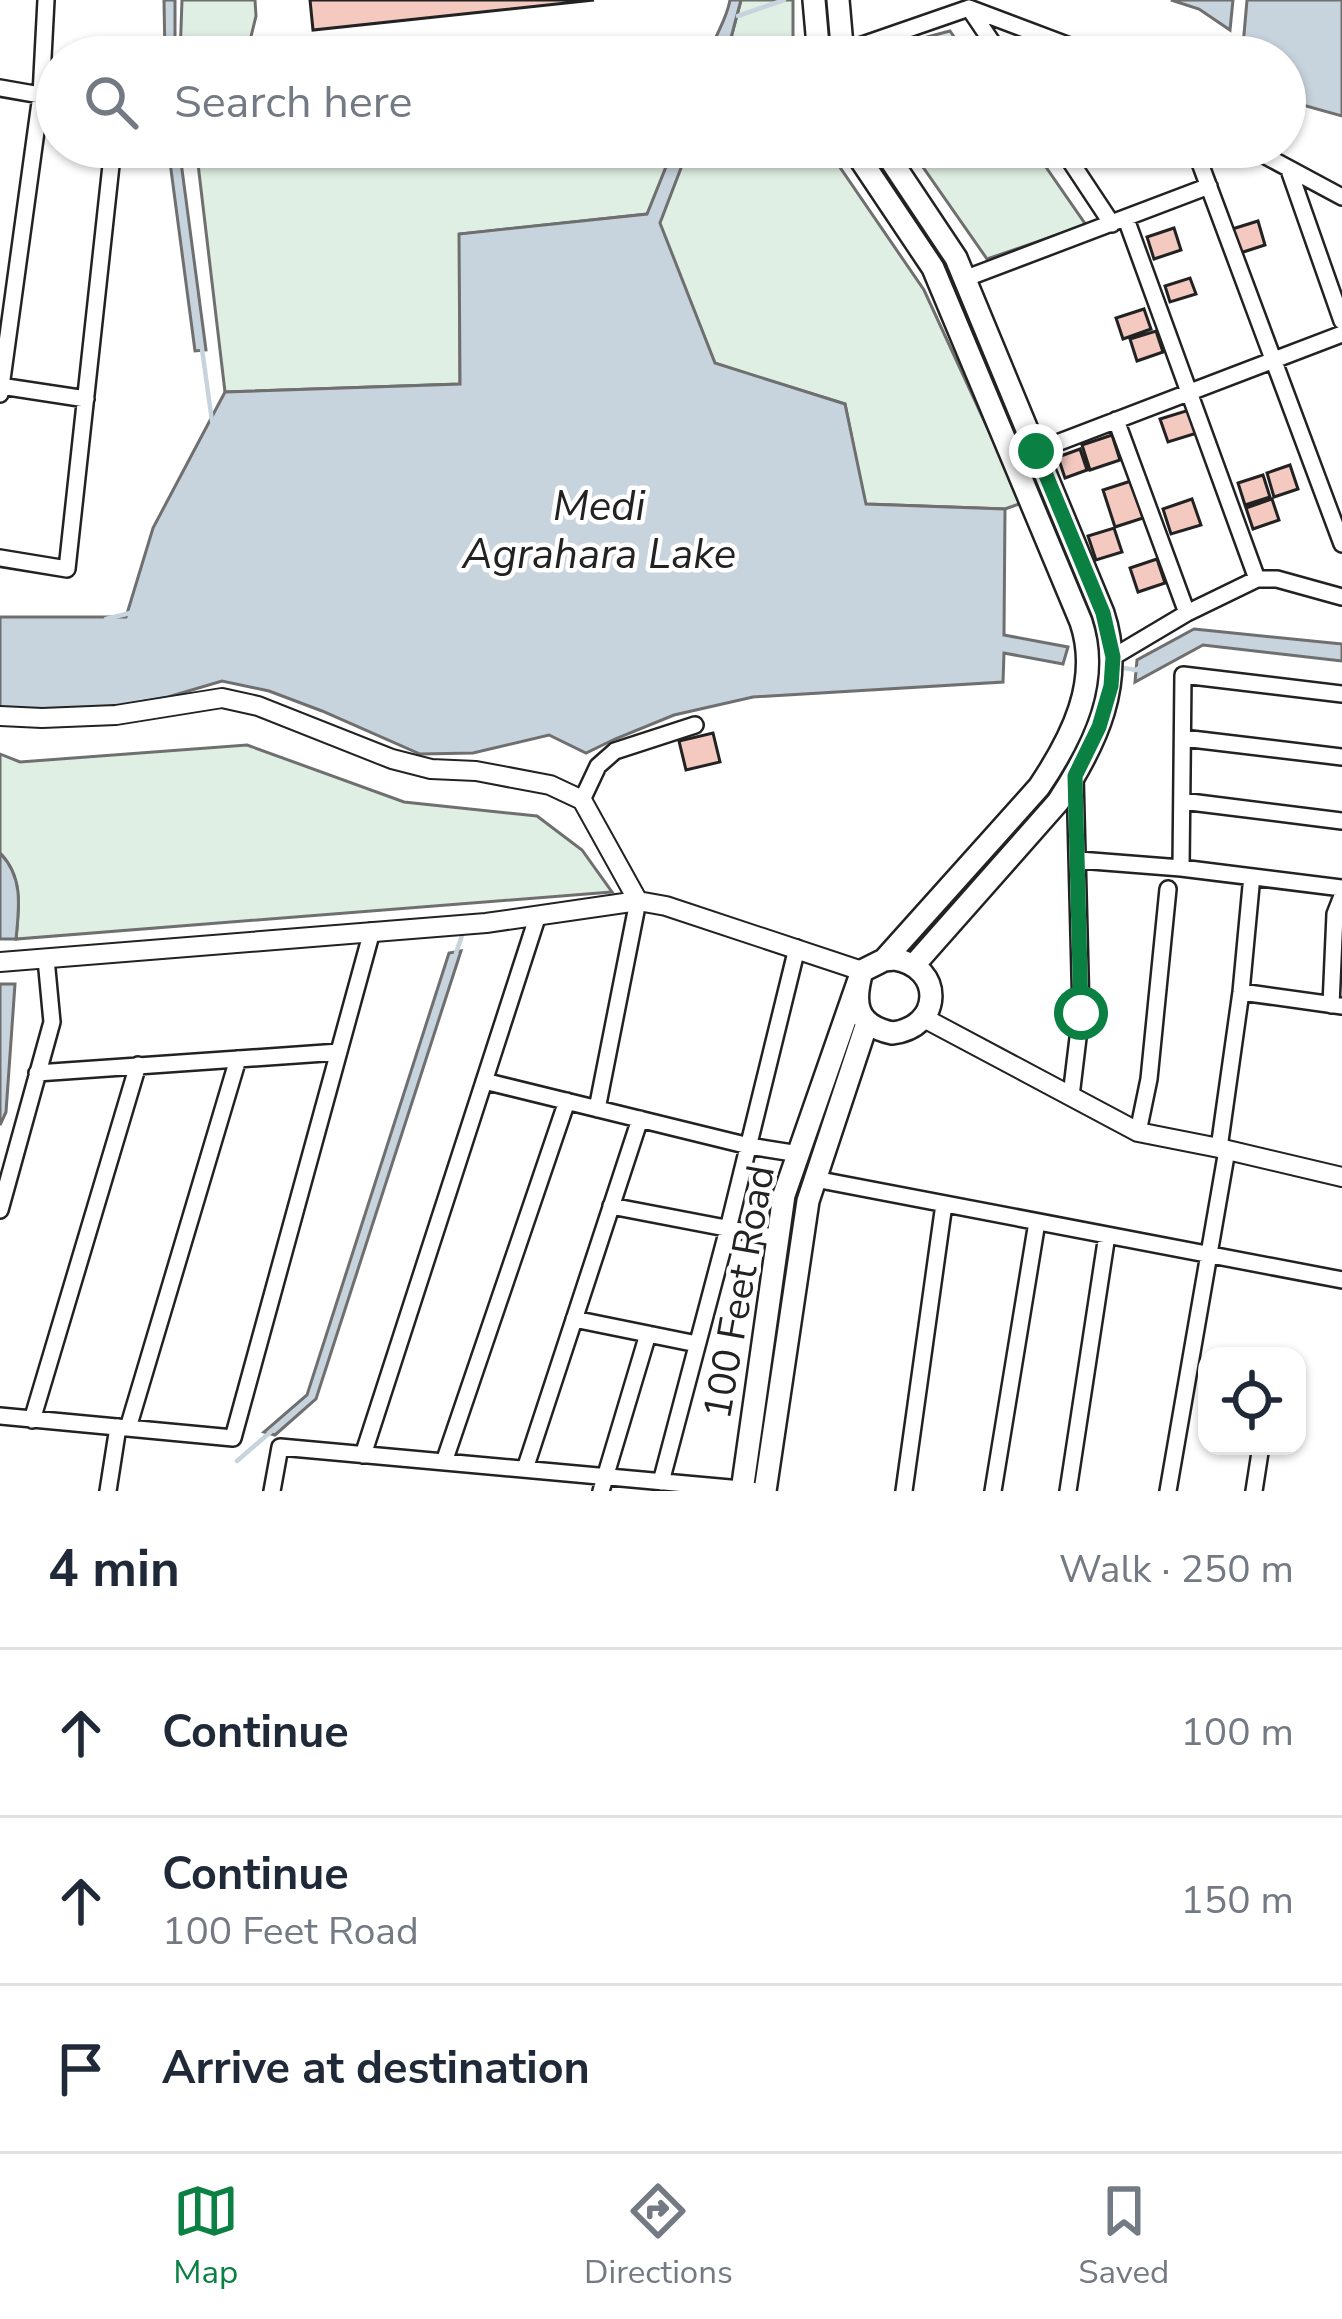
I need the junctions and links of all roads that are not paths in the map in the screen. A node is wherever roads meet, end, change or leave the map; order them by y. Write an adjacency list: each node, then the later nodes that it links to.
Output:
1 (46, 0): 4 (street)
2 (839, 3): 5 (main road)
3 (969, 8): 6 (street); 7 (street); 8 (street)
4 (47, 36)
5 (842, 36)
6 (892, 36)
7 (988, 36)
8 (1044, 36)
9 (0, 88): 10 (street)
10 (36, 95)
11 (37, 168): 26 (street)
12 (111, 168): 28 (street)
13 (866, 168): 56 (main road)
14 (896, 168): 22 (main road)
15 (1077, 168): 21 (street)
16 (1202, 168): 19 (street)
17 (1286, 168): 18 (street)
18 (1289, 170): 20 (street); 23 (street)
19 (1209, 186): 21 (street); 25 (street)
20 (1342, 197)
21 (1119, 221): 22 (street); 27 (street)
22 (964, 279): 30 (main road)
23 (1342, 321)
24 (1342, 334): 25 (street)
25 (1274, 360): 27 (street); 31 (street)
26 (0, 389): 28 (street)
27 (1189, 392): 29 (street); 33 (street)
28 (86, 399): 32 (street)
29 (1116, 420): 30 (street); 35 (street)
30 (1036, 451): 36 (main road)
31 (1342, 544)
32 (0, 558)
33 (1257, 579): 34 (street); 35 (street)
34 (1342, 597)
35 (1187, 613): 36 (street)
36 (1113, 657): 42 (main road)
37 (1342, 694): 40 (street)
38 (0, 716): 43 (street)
39 (695, 725): 43 (street)
40 (1183, 738): 41 (street); 44 (street)
41 (1342, 757)
42 (1075, 776): 46 (street); 58 (main road)
43 (582, 800): 51 (street)
44 (1182, 801): 45 (street); 47 (street)
45 (1342, 820)
46 (1079, 860): 47 (street); 69 (street)
47 (1181, 868): 50 (street)
48 (1251, 886): 60 (street)
49 (1168, 889): 73 (street)
50 (1342, 892): 61 (street)
51 (638, 901): 52 (street); 54 (street); 71 (street)
52 (537, 918): 53 (street); 68 (street)
53 (372, 931): 55 (street); 64 (street)
54 (796, 948): 59 (street); 74 (street)
55 (40, 960): 57 (street); 67 (street)
56 (884, 960): 58 (main road); 59 (main road)
57 (0, 962)
58 (914, 965): 62 (main road)
59 (862, 971): 63 (main road); 76 (main road, 100 Feet Road)
60 (1240, 992): 61 (street); 75 (street)
61 (1336, 1005)
62 (924, 1018): 63 (main road); 69 (street)
63 (867, 1023): 78 (main road, 100 Feet Road)
64 (339, 1052): 65 (street); 93 (street)
65 (238, 1059): 66 (street); 93 (street)
66 (138, 1065): 67 (street); 92 (street)
67 (37, 1072): 81 (street)
68 (484, 1081): 70 (street); 94 (street)
69 (1071, 1096): 73 (street)
70 (567, 1101): 71 (street); 96 (street)
71 (597, 1108): 72 (street)
72 (640, 1119): 74 (street); 80 (street)
73 (1138, 1132): 75 (street)
74 (748, 1146): 76 (street); 83 (street)
75 (1223, 1149): 77 (street); 86 (street)
76 (799, 1154): 85 (main road, 100 Feet Road)
77 (1342, 1178)
78 (815, 1179): 79 (street); 102 (main road, 100 Feet Road)
79 (944, 1204): 82 (street); 103 (street)
80 (611, 1206): 83 (street); 88 (street)
81 (0, 1210)
82 (1037, 1222): 84 (street); 104 (street)
83 (728, 1228): 85 (street); 90 (street)
84 (1107, 1235): 86 (street); 105 (street)
85 (778, 1238): 102 (main road, 100 Feet Road)
86 (1209, 1255): 87 (street); 106 (street)
87 (1342, 1280)
88 (574, 1319): 89 (street); 97 (street)
89 (648, 1334): 90 (street); 99 (street)
90 (697, 1344): 98 (street)
91 (0, 1416): 92 (street)
92 (32, 1420): 93 (street)
93 (123, 1428): 100 (street)
94 (363, 1455): 96 (street); 101 (street)
95 (1260, 1455): 107 (street)
96 (444, 1462): 97 (street)
97 (525, 1469): 99 (street)
98 (661, 1482): 99 (street); 102 (street)
99 (603, 1484)
100 (107, 1491)
101 (272, 1491)
102 (752, 1491)
103 (904, 1491)
104 (993, 1491)
105 (1068, 1491)
106 (1168, 1491)
107 (1254, 1491)

